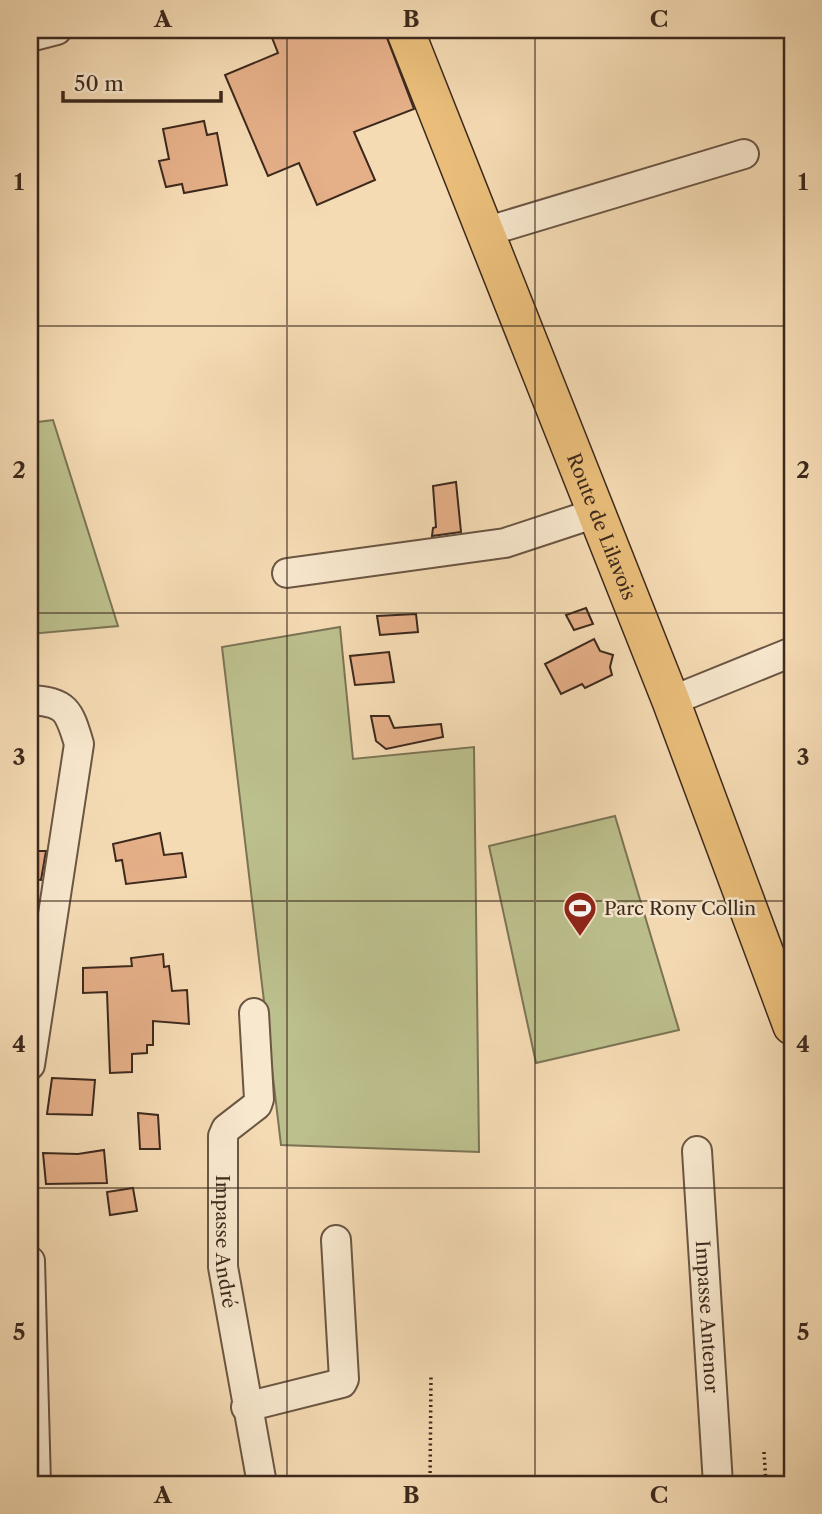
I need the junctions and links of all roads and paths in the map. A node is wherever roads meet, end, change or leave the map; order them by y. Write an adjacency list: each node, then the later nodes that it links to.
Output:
1 (57, 30): 3 (street)
2 (405, 30): 5 (main road, Route de Lilavois)
3 (30, 37)
4 (744, 154): 5 (street)
5 (485, 232): 6 (main road, Route de Lilavois)
6 (596, 513): 7 (street); 10 (main road, Route de Lilavois)
7 (287, 573)
8 (792, 652): 10 (street)
9 (30, 700): 13 (street)
10 (671, 701): 12 (main road, Route de Lilavois)
11 (254, 1013): 18 (street, Impasse André)
12 (792, 1026)
13 (30, 1065)
14 (697, 1151): 23 (street, Impasse Antenor)
15 (337, 1240): 18 (street)
16 (30, 1261): 20 (street)
17 (431, 1377): 22 (path)
18 (246, 1407): 21 (street, Impasse André)
19 (764, 1452): 24 (path)
20 (36, 1484)
21 (262, 1484)
22 (430, 1484)
23 (718, 1484)
24 (766, 1484)

